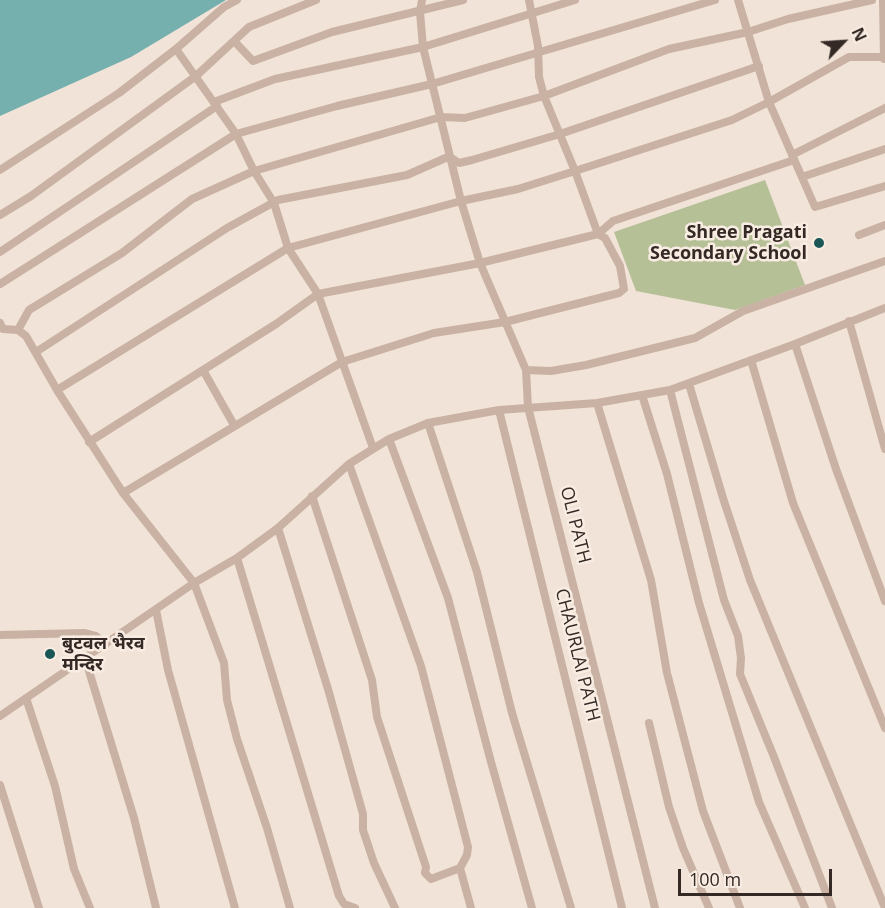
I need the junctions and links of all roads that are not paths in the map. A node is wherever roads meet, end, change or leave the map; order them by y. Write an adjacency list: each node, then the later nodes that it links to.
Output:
1 (237, 0): 17 (street)
2 (316, 0): 15 (street)
3 (422, 0): 11 (street, OLI PATH)
4 (463, 0): 11 (street)
5 (529, 0): 12 (street)
6 (575, 0): 12 (street)
7 (715, 0): 18 (street)
8 (738, 0): 14 (street)
9 (872, 0): 14 (street)
10 (883, 0): 13 (street)
11 (420, 12): 15 (street); 16 (street, OLI PATH)
12 (532, 13): 16 (street); 18 (street)
13 (884, 30): 19 (street)
14 (748, 32): 20 (street); 23 (street)
15 (234, 41): 21 (street)
16 (423, 47): 22 (street, OLI PATH); 25 (street)
17 (176, 50): 21 (street); 33 (street)
18 (537, 52): 22 (street); 23 (street)
19 (884, 58): 24 (street)
20 (759, 66): 24 (street); 29 (street)
21 (196, 76): 25 (street); 40 (street)
22 (432, 84): 27 (street, OLI PATH); 28 (street)
23 (544, 96): 27 (street); 29 (street)
24 (770, 102): 32 (street); 35 (street)
25 (215, 104): 28 (street); 45 (street)
26 (885, 108): 32 (street)
27 (441, 117): 31 (street, OLI PATH); 34 (street)
28 (236, 134): 34 (street); 48 (street)
29 (560, 134): 31 (street); 35 (street)
30 (885, 149): 36 (street)
31 (450, 156): 38 (street, OLI PATH); 39 (street)
32 (793, 157): 36 (street); 42 (street)
33 (0, 170)
34 (254, 171): 39 (street); 54 (street)
35 (575, 171): 38 (street); 42 (street)
36 (802, 177): 37 (street)
37 (885, 186)
38 (462, 201): 44 (street); 47 (street, OLI PATH)
39 (274, 203): 44 (street); 56 (street)
40 (0, 215)
41 (885, 225): 43 (street)
42 (598, 234): 47 (street); 52 (street)
43 (859, 235)
44 (288, 248): 49 (street); 62 (street)
45 (0, 252)
46 (885, 261): 60 (street)
47 (480, 263): 49 (street); 52 (street, OLI PATH)
48 (0, 284)
49 (318, 294): 58 (street); 59 (street)
50 (885, 308): 51 (street)
51 (849, 321): 55 (street); 73 (street)
52 (505, 322): 58 (street); 60 (street, OLI PATH)
53 (0, 323): 54 (street)
54 (18, 330): 56 (street)
55 (795, 344): 57 (street); 80 (street)
56 (36, 352): 62 (street)
57 (751, 360): 61 (street); 88 (street)
58 (342, 362): 69 (street); 72 (street)
59 (203, 370): 69 (street); 71 (street)
60 (526, 370): 66 (street, OLI PATH)
61 (689, 384): 63 (street); 107 (street)
62 (57, 390): 71 (street)
63 (670, 390): 64 (street); 106 (street)
64 (642, 395): 65 (street); 105 (street)
65 (597, 403): 66 (street); 104 (street)
66 (528, 407): 67 (street); 102 (street, OLI PATH)
67 (499, 410): 68 (street); 101 (street, CHAURLAI PATH)
68 (428, 423): 70 (street); 100 (street)
69 (234, 425): 75 (street)
70 (389, 440): 72 (street); 99 (street)
71 (89, 442): 75 (street)
72 (373, 448): 74 (street)
73 (885, 449)
74 (349, 464): 76 (street); 90 (street)
75 (123, 493): 79 (street)
76 (312, 496): 77 (street); 90 (street)
77 (278, 528): 78 (street); 97 (street)
78 (237, 558): 79 (street); 96 (street)
79 (194, 583): 81 (street); 95 (street)
80 (885, 601)
81 (156, 610): 83 (street); 94 (street)
82 (0, 635): 83 (street)
83 (106, 644): 84 (street)
84 (85, 658): 85 (street); 93 (street)
85 (26, 698): 86 (street); 92 (street)
86 (0, 716)
87 (649, 723): 103 (street)
88 (885, 728)
89 (0, 785): 91 (street)
90 (459, 868): 98 (street)
91 (39, 908)
92 (90, 908)
93 (156, 908)
94 (235, 908)
95 (290, 908)
96 (355, 908)
97 (395, 908)
98 (471, 908)
99 (532, 908)
100 (571, 908)
101 (622, 908)
102 (655, 908)
103 (709, 908)
104 (740, 908)
105 (805, 908)
106 (832, 908)
107 (885, 908)

